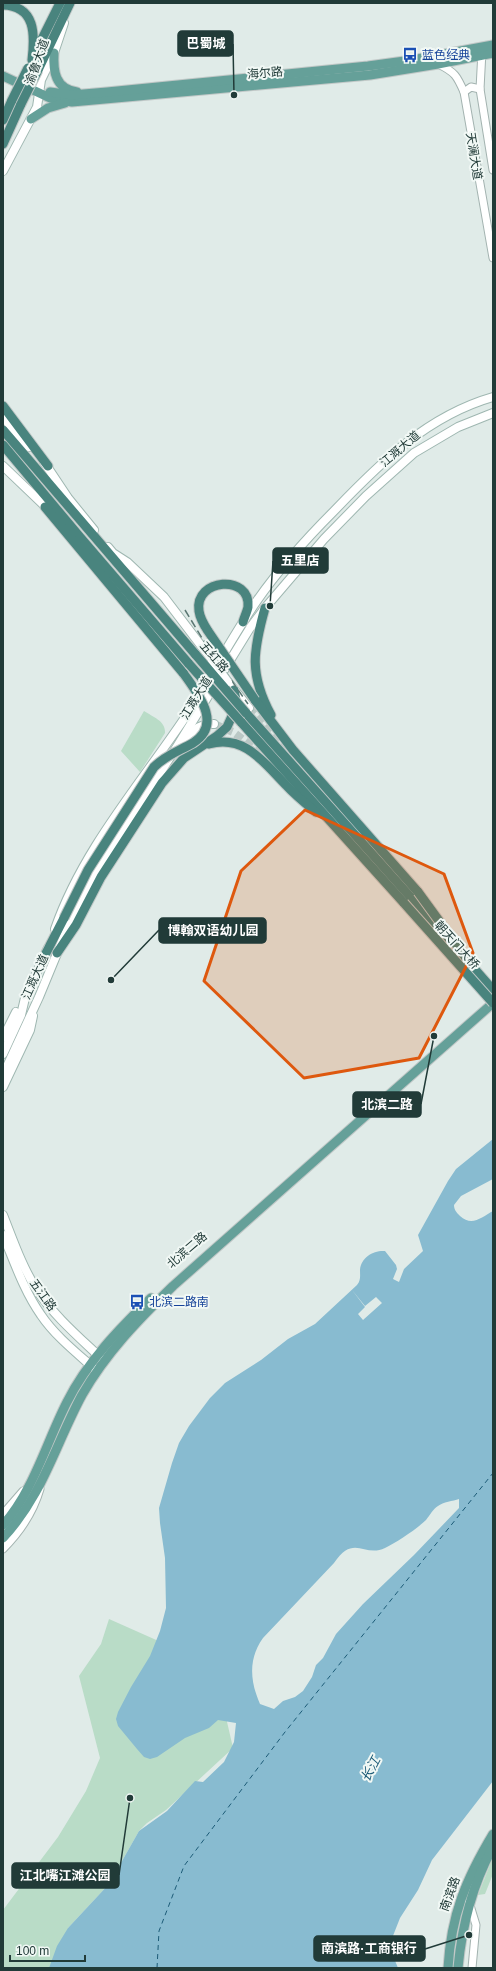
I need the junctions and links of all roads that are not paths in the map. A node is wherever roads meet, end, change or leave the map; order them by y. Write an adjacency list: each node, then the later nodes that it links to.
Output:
1 (60, 3): 8 (highway, 渝鲁大道)
2 (71, 3): 6 (main road, 渝鲁大道); 19 (highway, 渝鲁大道, bridge)
3 (3, 5): 8 (highway)
4 (493, 45): 5 (main road, 海尔路)
5 (482, 52): 7 (main road, 海尔路); 9 (main road, 海尔路); 12 (street, 天澜大道); 14 (main road, 海尔路)
6 (54, 53): 13 (main road, 渝鲁大道); 14 (main road)
7 (493, 53)
8 (30, 64): 18 (highway, 渝鲁大道, bridge)
9 (438, 64): 15 (street, 天澜大道); 16 (main road, 海尔路)
10 (3, 70): 13 (main road)
11 (3, 76): 13 (main road)
12 (480, 89): 15 (street); 20 (street, 天澜大道)
13 (39, 91): 14 (main road, 海尔路); 16 (main road, 海尔路); 17 (main road, 渝鲁大道)
14 (107, 92)
15 (464, 92): 22 (street, 天澜大道)
16 (72, 102): 17 (main road)
17 (31, 119): 21 (main road, 渝鲁大道)
18 (3, 120)
19 (3, 144)
20 (493, 170)
21 (3, 171)
22 (493, 258)
23 (493, 398): 40 (main road, 江溉大道)
24 (3, 406): 31 (highway)
25 (493, 413): 39 (main road, 江溉大道)
26 (3, 417): 31 (main road)
27 (3, 430): 35 (highway, 五红路)
28 (3, 445): 32 (highway, 五红路)
29 (3, 458): 32 (main road)
30 (3, 466): 32 (main road)
31 (48, 466): 33 (main road)
32 (28, 483): 34 (main road); 36 (highway, 五红路)
33 (68, 498): 35 (highway); 37 (main road)
34 (45, 507): 36 (main road); 38 (highway)
35 (84, 526): 37 (highway); 42 (highway, 五红路, bridge)
36 (79, 536): 38 (highway); 47 (highway, 五红路, bridge)
37 (113, 553): 41 (main road, bridge)
38 (99, 571): 49 (highway, bridge)
39 (265, 608): 44 (main road, 江溉大道); 46 (highway)
40 (243, 622): 46 (highway, bridge); 49 (main road, 江溉大道)
41 (234, 690): 42 (main road); 45 (highway)
42 (248, 710): 48 (highway, 五红路)
43 (214, 724): 44 (main road)
44 (180, 742): 50 (main road, 江溉大道)
45 (197, 748): 47 (highway); 50 (highway)
46 (292, 750): 48 (highway)
47 (339, 830): 48 (highway, 五红路)
48 (410, 898): 51 (main road, bridge); 52 (highway, 朝天门大桥, bridge); 56 (highway, 朝天门大桥, bridge); 57 (main road, bridge)
49 (46, 953): 55 (main road, 江溉大道)
50 (57, 953): 54 (main road, 江溉大道)
51 (493, 984)
52 (493, 990)
53 (493, 995): 66 (main road, 北滨二路)
54 (39, 997): 60 (main road, 江溉大道); 61 (main road)
55 (25, 998): 58 (main road); 59 (main road, 江溉大道)
56 (493, 1003): 66 (main road, 北滨二路)
57 (493, 1007)
58 (3, 1038)
59 (3, 1054)
60 (3, 1075)
61 (3, 1087)
62 (3, 1214): 64 (main road, 五江路)
63 (4, 1238): 65 (main road, 五江路)
64 (82, 1340): 65 (main road); 66 (main road, 五江路)
65 (72, 1348): 67 (main road, 五江路)
66 (101, 1358): 67 (main road, 北滨二路)
67 (93, 1368): 68 (main road, 北滨二路); 69 (main road, 北滨二路)
68 (32, 1480): 70 (street, 北滨二路); 71 (main road, 北滨二路)
69 (42, 1485): 72 (main road, 北滨二路); 73 (street, 北滨二路)
70 (3, 1514)
71 (3, 1525)
72 (3, 1538)
73 (3, 1549)
74 (493, 1834): 77 (main road, 南滨路)
75 (493, 1847): 76 (main road, 南滨路)
76 (469, 1901): 78 (main road, 南滨路); 79 (street, 南滨路)
77 (448, 1968)
78 (458, 1968)
79 (472, 1968)

